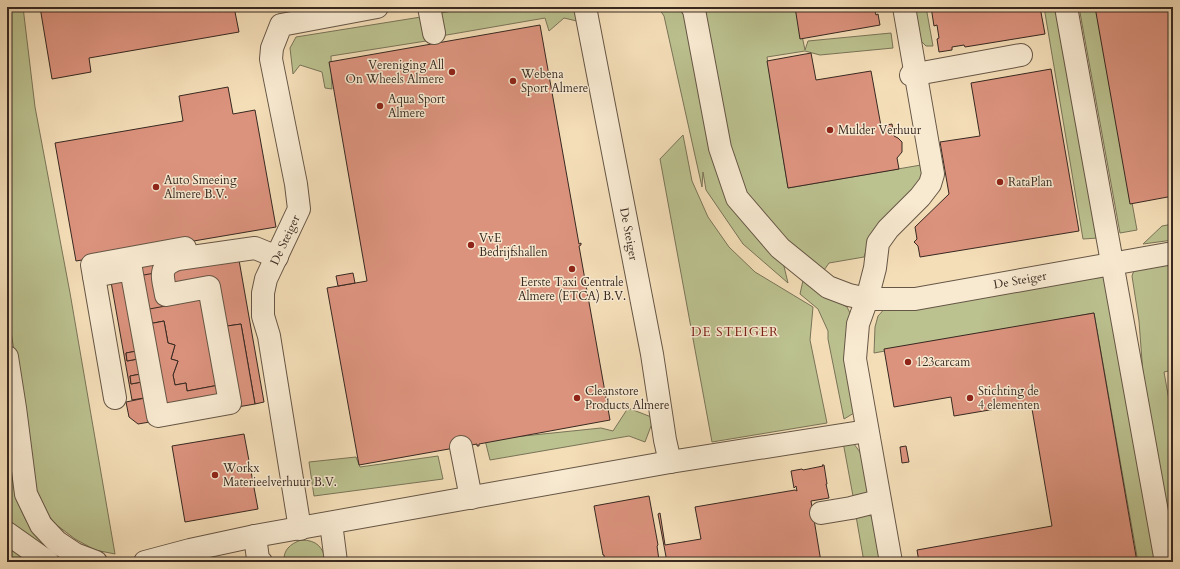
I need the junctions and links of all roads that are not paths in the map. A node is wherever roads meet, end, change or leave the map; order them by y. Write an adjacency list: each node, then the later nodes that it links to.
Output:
1 (378, 7): 10 (street, De Steiger)
2 (429, 7): 7 (street)
3 (585, 7): 22 (street, De Steiger)
4 (692, 7): 15 (street, De Steiger)
5 (904, 7): 9 (street)
6 (1066, 7): 13 (street)
7 (434, 32)
8 (1021, 55): 9 (street)
9 (913, 74): 15 (street)
10 (280, 251): 11 (street); 16 (street); 27 (street, De Steiger)
11 (165, 252): 14 (street); 16 (street)
12 (1173, 253): 13 (street, De Steiger)
13 (1112, 265): 15 (street, De Steiger); 36 (street)
14 (93, 270): 16 (street); 18 (street)
15 (867, 300): 19 (street)
16 (140, 316)
17 (7, 357): 20 (street)
18 (115, 398)
19 (867, 431): 22 (street); 24 (street)
20 (13, 445): 31 (street)
21 (462, 447): 23 (street)
22 (670, 462): 23 (street)
23 (471, 498): 26 (street)
24 (879, 501): 25 (street); 35 (street)
25 (821, 513)
26 (331, 523): 27 (street); 34 (street)
27 (300, 529): 29 (street)
28 (7, 532): 30 (street)
29 (255, 536): 32 (street); 33 (street)
30 (48, 562)
31 (96, 562)
32 (145, 562)
33 (261, 562)
34 (336, 562)
35 (891, 562)
36 (1166, 562)

